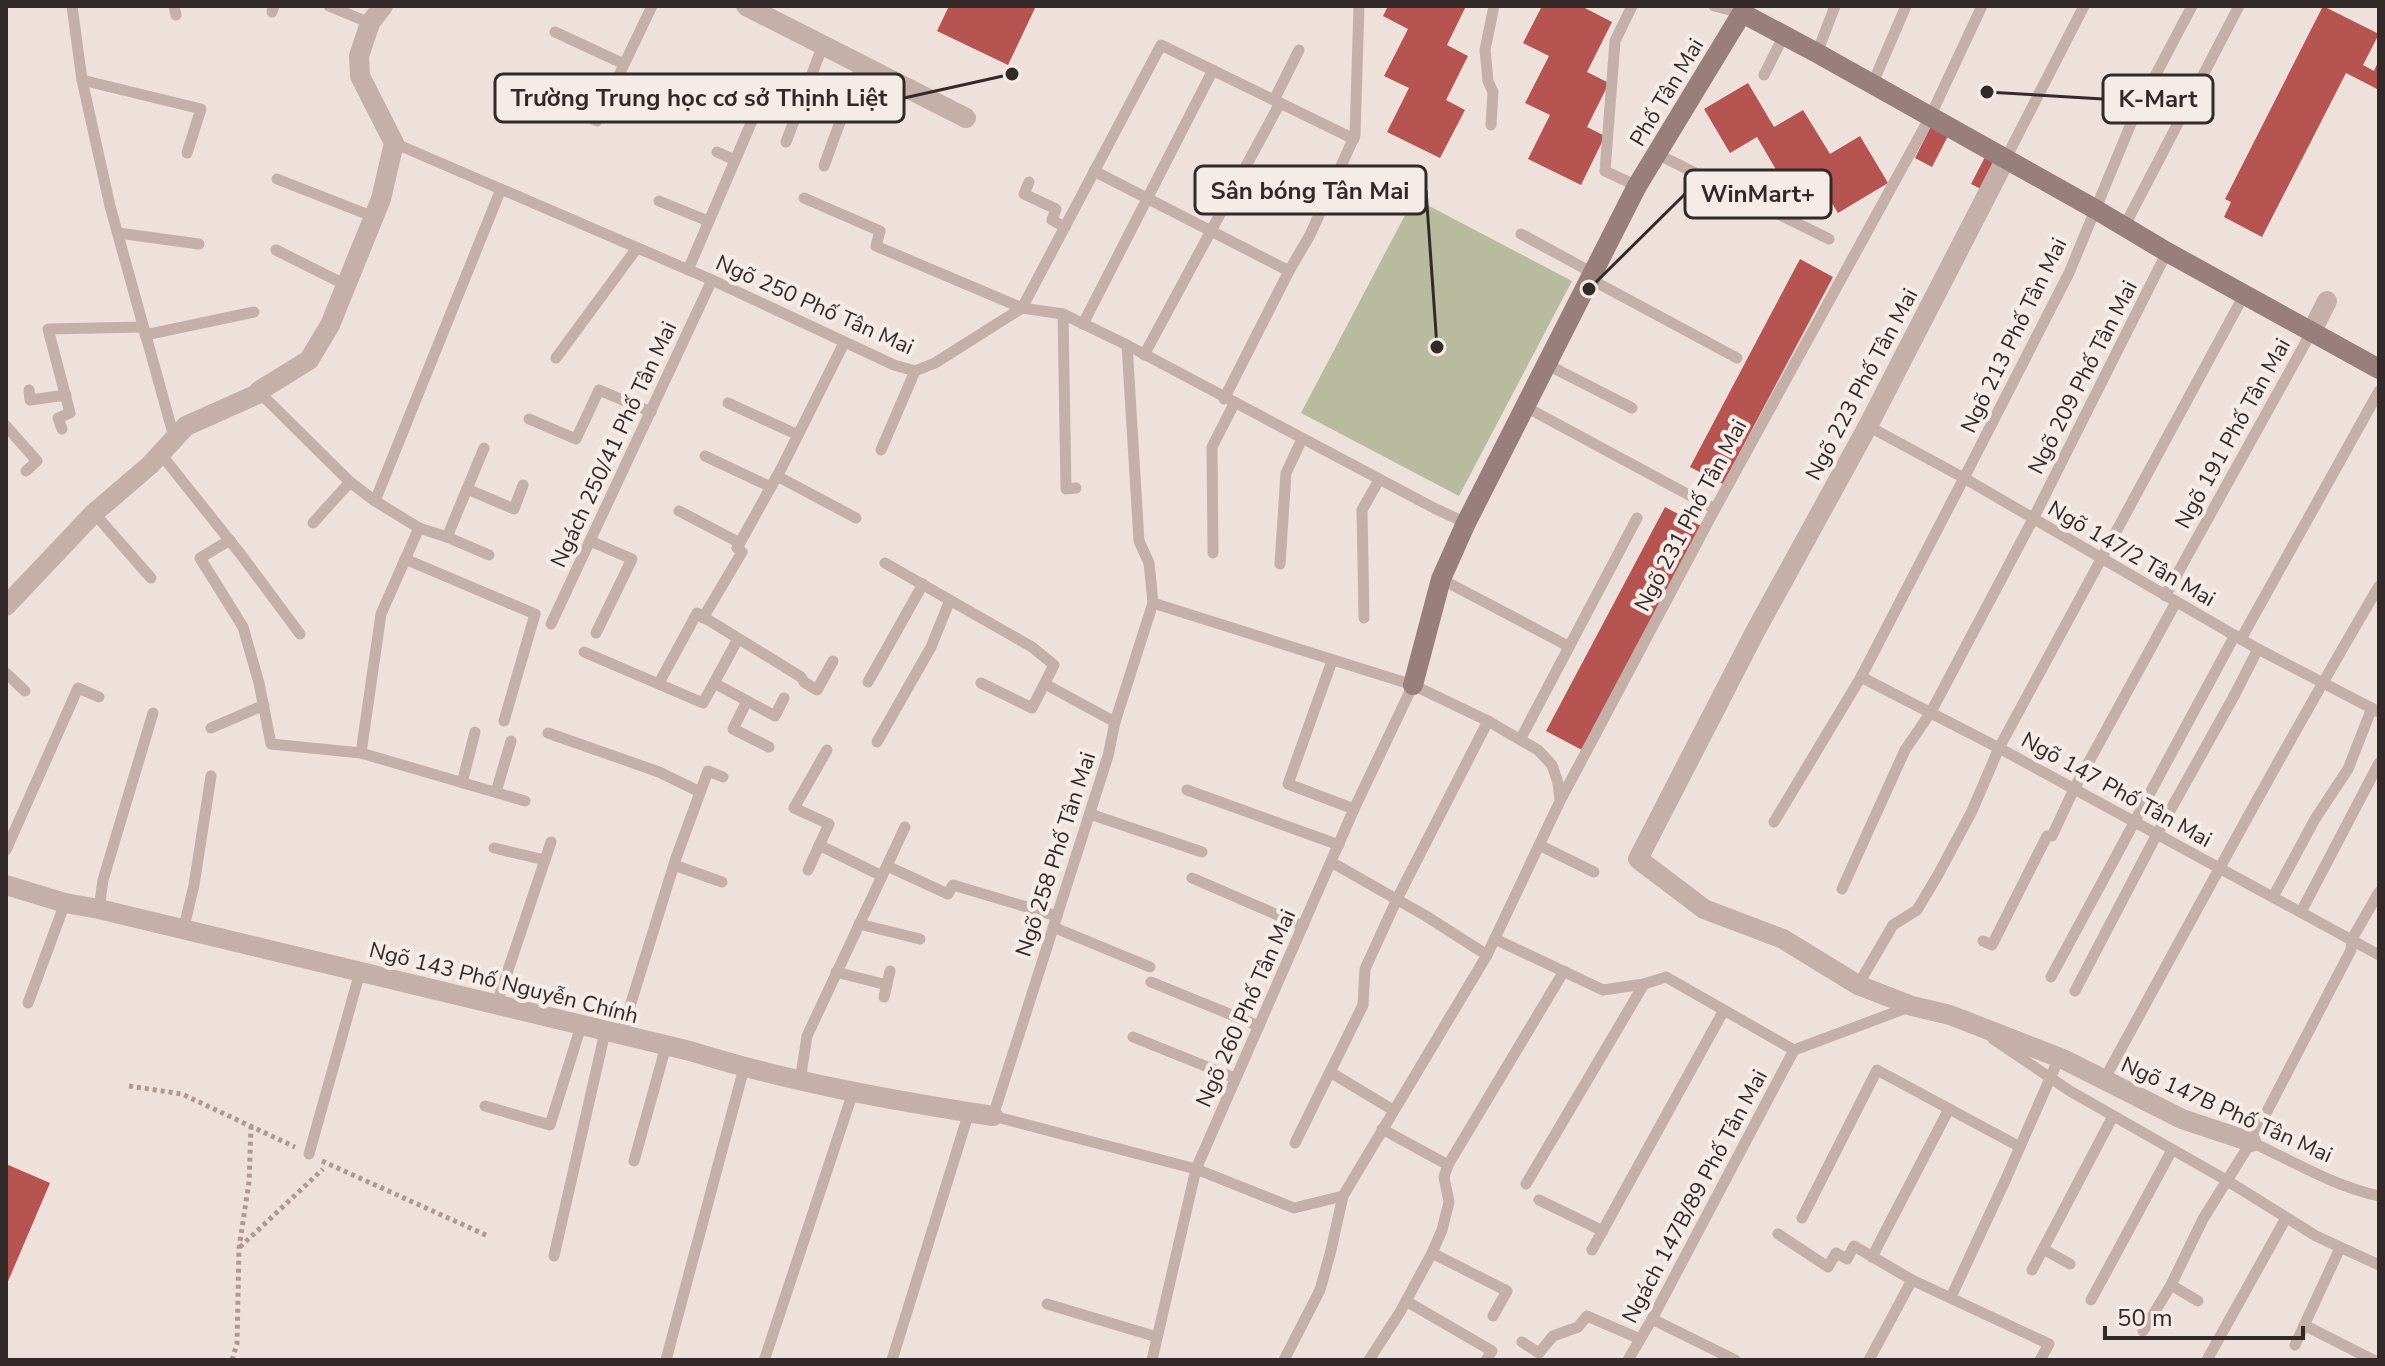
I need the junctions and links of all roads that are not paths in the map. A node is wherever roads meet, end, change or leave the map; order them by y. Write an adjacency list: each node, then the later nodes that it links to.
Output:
1 (72, 6): 27 (lane)
2 (329, 6): 17 (lane)
3 (383, 6): 17 (street)
4 (652, 6): 23 (lane)
5 (746, 6): 20 (street)
6 (1359, 6): 35 (lane)
7 (1494, 6): 34 (lane)
8 (1632, 6): 47 (lane)
9 (1714, 6): 16 (lane)
10 (1835, 6): 22 (lane)
11 (1906, 6): 29 (lane)
12 (1982, 6): 32 (lane, Ngõ 231 Phố Tân Mai)
13 (2084, 6): 42 (lane)
14 (2192, 6): 52 (lane, Ngõ 213 Phố Tân Mai)
15 (2239, 6): 56 (lane)
16 (1744, 10): 19 (street); 40 (street, Phố Tân Mai)
17 (370, 23): 37 (street)
18 (555, 32): 23 (lane)
19 (1784, 35): 22 (street); 26 (lane)
20 (823, 45): 24 (street); 36 (lane)
21 (1299, 50): 31 (lane)
22 (1817, 53): 29 (street)
23 (624, 64): 28 (lane)
24 (861, 64): 33 (street); 43 (lane)
25 (1213, 70): 31 (lane); 44 (lane); 50 (lane)
26 (1764, 75)
27 (82, 80): 39 (lane); 58 (lane)
28 (507, 83)
29 (1872, 85): 32 (street)
30 (731, 96): 41 (lane)
31 (1277, 102): 35 (lane); 57 (lane)
32 (1930, 117): 42 (street); 115 (lane, Ngõ 231 Phố Tân Mai)
33 (966, 118)
34 (1491, 125)
35 (1354, 139): 66 (lane)
36 (786, 142)
37 (394, 143): 48 (lane, Ngõ 250 Phố Tân Mai); 53 (street)
38 (717, 152): 41 (lane)
39 (187, 153)
40 (1657, 154): 47 (street, Phố Tân Mai); 60 (lane)
41 (735, 160): 54 (lane)
42 (2005, 160): 52 (street); 97 (street, Ngõ 223 Phố Tân Mai)
43 (824, 166)
44 (1094, 171): 50 (lane); 55 (lane)
45 (277, 179): 53 (lane)
46 (1029, 182): 55 (lane)
47 (1637, 186): 67 (street, Phố Tân Mai)
48 (501, 189): 62 (lane, Ngõ 250 Phố Tân Mai); 114 (lane)
49 (804, 198): 72 (lane)
50 (1147, 198): 57 (lane); 75 (lane)
51 (659, 201): 54 (lane)
52 (2095, 209): 56 (street); 107 (lane, Ngõ 213 Phố Tân Mai)
53 (374, 217): 69 (street)
54 (708, 221): 65 (lane)
55 (1065, 227): 72 (lane)
56 (2124, 227): 64 (street)
57 (1211, 231): 66 (lane); 80 (lane)
58 (118, 233): 61 (lane); 76 (lane)
59 (1521, 234): 67 (lane)
60 (1829, 239)
61 (199, 244)
62 (637, 248): 65 (lane, Ngõ 250 Phố Tân Mai); 81 (lane)
63 (276, 250): 69 (lane)
64 (2167, 252): 70 (street); 120 (lane, Ngõ 209 Phố Tân Mai)
65 (688, 270): 68 (lane, Ngõ 250 Phố Tân Mai)
66 (1289, 271): 90 (lane)
67 (1592, 276): 82 (lane); 83 (street, Phố Tân Mai)
68 (712, 280): 78 (lane, Ngõ 250 Phố Tân Mai); 94 (lane, Ngách 250/41 Phố Tân Mai)
69 (346, 285): 88 (street)
70 (2244, 295): 77 (street); 130 (lane)
71 (2327, 301): 77 (street)
72 (1022, 308): 74 (lane); 85 (lane, Ngõ 250 Phố Tân Mai)
73 (254, 312): 76 (lane)
74 (1063, 314): 75 (lane); 112 (lane)
75 (1083, 324): 79 (lane)
76 (144, 331): 89 (lane); 100 (lane)
77 (2312, 331): 84 (street); 138 (lane, Ngõ 191 Phố Tân Mai)
78 (844, 343): 85 (lane, Ngõ 250 Phố Tân Mai); 99 (lane)
79 (1127, 345): 80 (lane); 141 (lane, Ngõ 258 Phố Tân Mai)
80 (1144, 355): 90 (lane)
81 (556, 358)
82 (1737, 358)
83 (1546, 364): 92 (street, Phố Tân Mai); 93 (lane)
84 (2379, 369)
85 (915, 371): 103 (lane)
86 (29, 390): 89 (lane)
87 (2379, 391): 149 (lane)
88 (260, 393): 100 (street); 110 (lane)
89 (66, 395): 98 (lane)
90 (1229, 401): 101 (lane); 128 (lane)
91 (728, 403): 99 (lane)
92 (1524, 406): 115 (lane); 122 (street, Phố Tân Mai)
93 (1632, 408)
94 (651, 412): 95 (lane); 126 (lane, Ngách 250/41 Phố Tân Mai)
95 (529, 419)
96 (6, 426): 106 (lane)
97 (1868, 426): 107 (lane, Ngõ 147/2 Tân Mai); 146 (street, Ngõ 223 Phố Tân Mai)
98 (62, 429)
99 (798, 435): 109 (lane)
100 (174, 437): 104 (street)
101 (1302, 439): 108 (lane); 133 (lane)
102 (484, 448): 113 (lane)
103 (881, 450)
104 (160, 453): 117 (street); 125 (lane)
105 (705, 456): 109 (lane)
106 (26, 471)
107 (1964, 478): 120 (lane, Ngõ 147/2 Tân Mai); 157 (lane, Ngõ 213 Phố Tân Mai)
108 (1379, 480): 122 (lane); 144 (lane)
109 (774, 481): 118 (lane); 127 (lane)
110 (350, 482): 114 (lane); 121 (lane)
111 (523, 485): 113 (lane)
112 (1076, 488)
113 (467, 489): 124 (lane)
114 (375, 501): 123 (lane)
115 (1715, 509): 195 (lane, Ngõ 231 Phố Tân Mai)
116 (679, 511): 127 (lane)
117 (94, 513): 134 (lane); 142 (street)
118 (856, 518)
119 (1637, 518): 151 (lane)
120 (2033, 519): 130 (lane, Ngõ 147/2 Tân Mai); 171 (lane, Ngõ 209 Phố Tân Mai)
121 (313, 523)
122 (1466, 523): 135 (street, Phố Tân Mai)
123 (419, 528): 124 (lane); 131 (lane)
124 (447, 537): 129 (lane)
125 (230, 540): 148 (lane); 169 (lane)
126 (590, 541): 145 (lane, Ngách 250/41 Phố Tân Mai); 147 (lane)
127 (740, 543): 143 (lane)
128 (1213, 553)
129 (489, 555)
130 (2101, 558): 138 (lane, Ngõ 147/2 Tân Mai); 183 (lane)
131 (405, 559): 173 (lane); 185 (lane)
132 (885, 563): 136 (lane)
133 (1280, 564)
134 (151, 578)
135 (1441, 579): 151 (lane); 164 (street, Phố Tân Mai)
136 (923, 584): 139 (lane); 158 (lane)
137 (2379, 586): 159 (lane)
138 (2165, 596): 140 (lane, Ngõ 147/2 Tân Mai)
139 (950, 600): 163 (lane); 181 (lane)
140 (2176, 602): 149 (lane, Ngõ 147/2 Tân Mai); 190 (lane)
141 (1153, 603): 155 (lane); 175 (lane, Ngõ 258 Phố Tân Mai)
142 (6, 606)
143 (703, 618): 150 (lane); 160 (lane)
144 (1364, 618)
145 (551, 624)
146 (1756, 630): 244 (street, Ngõ 147B Phố Tân Mai)
147 (596, 633)
148 (300, 634)
149 (2238, 637): 152 (lane, Ngõ 147/2 Tân Mai); 198 (lane)
150 (738, 639): 154 (lane); 161 (lane)
151 (1568, 646): 179 (lane)
152 (2258, 649): 159 (lane, Ngõ 147/2 Tân Mai); 201 (lane)
153 (584, 652): 160 (lane)
154 (833, 661)
155 (1332, 661): 164 (lane); 196 (lane)
156 (6, 673): 165 (lane)
157 (1861, 677): 171 (lane, Ngõ 147 Phố Tân Mai); 199 (lane, Ngõ 213 Phố Tân Mai)
158 (868, 682)
159 (2323, 682): 170 (lane, Ngõ 147/2 Tân Mai); 212 (lane)
160 (659, 683): 161 (lane)
161 (714, 683): 168 (lane)
162 (981, 683): 163 (lane)
163 (1045, 684): 175 (lane)
164 (1413, 685): 174 (lane); 196 (lane, Ngõ 260 Phố Tân Mai)
165 (25, 691)
166 (99, 697): 207 (lane)
167 (784, 698): 168 (lane)
168 (747, 701): 182 (lane)
169 (264, 705): 176 (lane); 185 (lane)
170 (2376, 710): 221 (lane)
171 (1931, 712): 183 (lane, Ngõ 147 Phố Tân Mai); 219 (lane, Ngõ 209 Phố Tân Mai)
172 (153, 713): 224 (lane)
173 (504, 721)
174 (1488, 721): 179 (lane); 222 (lane)
175 (1115, 722): 197 (lane, Ngõ 258 Phố Tân Mai)
176 (211, 728)
177 (475, 732): 189 (lane)
178 (548, 733): 193 (lane)
179 (1521, 738): 195 (lane)
180 (511, 741): 192 (lane)
181 (877, 742)
182 (769, 747)
183 (1999, 748): 190 (lane, Ngõ 147 Phố Tân Mai); 244 (lane)
184 (827, 750): 203 (lane)
185 (361, 753): 189 (lane)
186 (2379, 763): 225 (lane)
187 (211, 776): 229 (lane)
188 (723, 777): 193 (lane)
189 (462, 783): 192 (lane)
190 (2074, 789): 198 (lane, Ngõ 147 Phố Tân Mai); 233 (lane)
191 (1187, 790): 204 (lane)
192 (496, 792): 194 (lane)
193 (700, 792): 211 (lane)
194 (525, 801)
195 (1560, 801): 205 (lane, Ngõ 231 Phố Tân Mai)
196 (1354, 809): 204 (lane, Ngõ 260 Phố Tân Mai)
197 (1090, 814): 208 (lane); 226 (lane, Ngõ 258 Phố Tân Mai)
198 (2133, 821): 201 (lane, Ngõ 147 Phố Tân Mai); 241 (lane)
199 (1774, 822)
200 (905, 827): 214 (lane)
201 (2157, 834): 212 (lane, Ngõ 147 Phố Tân Mai); 245 (lane)
202 (551, 842): 209 (lane)
203 (819, 845): 213 (lane); 214 (lane)
204 (1339, 845): 210 (lane, Ngõ 260 Phố Tân Mai)
205 (1539, 845): 215 (lane); 231 (lane, Ngõ 231 Phố Tân Mai)
206 (494, 848): 209 (lane)
207 (6, 850)
208 (1202, 852)
209 (545, 860): 247 (lane)
210 (1331, 862): 222 (lane); 228 (lane, Ngõ 260 Phố Tân Mai)
211 (674, 865): 217 (lane); 253 (lane)
212 (2219, 868): 221 (lane, Ngõ 147 Phố Tân Mai); 262 (lane)
213 (808, 870)
214 (884, 871): 226 (lane); 227 (lane)
215 (1594, 872)
216 (1192, 878): 228 (lane)
217 (722, 882)
218 (6, 885): 223 (street, Ngõ 143 Phố Nguyễn Chính)
219 (1842, 889)
220 (2379, 892): 232 (lane)
221 (2273, 897): 225 (lane, Ngõ 147 Phố Tân Mai)
222 (1397, 899): 234 (lane); 259 (lane)
223 (65, 903): 224 (street, Ngõ 143 Phố Nguyễn Chính); 246 (lane)
224 (99, 909): 229 (street, Ngõ 143 Phố Nguyễn Chính)
225 (2301, 912): 232 (lane, Ngõ 147 Phố Tân Mai)
226 (1055, 922): 236 (lane); 269 (lane, Ngõ 258 Phố Tân Mai)
227 (859, 924): 230 (lane); 240 (lane)
228 (1303, 926): 252 (lane, Ngõ 260 Phố Tân Mai)
229 (183, 931): 239 (street, Ngõ 143 Phố Nguyễn Chính)
230 (920, 939)
231 (1495, 939): 234 (lane, Ngõ 231 Phố Tân Mai); 238 (lane)
232 (2352, 939): 235 (lane, Ngõ 147 Phố Tân Mai); 272 (lane)
233 (1983, 941)
234 (1487, 955): 267 (lane, Ngõ 231 Phố Tân Mai)
235 (2379, 955)
236 (1150, 967)
237 (890, 971): 240 (lane)
238 (1564, 971): 243 (lane); 278 (lane)
239 (360, 972): 247 (street, Ngõ 143 Phố Nguyễn Chính); 276 (lane)
240 (836, 972): 263 (lane)
241 (2051, 977)
242 (1151, 982): 252 (lane)
243 (1644, 984): 249 (lane); 281 (lane)
244 (1858, 985): 248 (street, Ngõ 147B Phố Tân Mai)
245 (2075, 991)
246 (28, 1003)
247 (497, 1003): 251 (street, Ngõ 143 Phố Nguyễn Chính)
248 (1912, 1006): 250 (street, Ngõ 147B Phố Tân Mai); 256 (lane)
249 (1724, 1010): 256 (lane); 287 (lane)
250 (1970, 1023): 257 (street, Ngõ 147B Phố Tân Mai); 261 (lane, Ngõ 147B Phố Tân Mai)
251 (581, 1026): 253 (street, Ngõ 143 Phố Nguyễn Chính); 265 (lane)
252 (1259, 1026): 260 (lane, Ngõ 260 Phố Tân Mai)
253 (613, 1033): 255 (street, Ngõ 143 Phố Nguyễn Chính); 293 (lane)
254 (1133, 1037): 260 (lane)
255 (666, 1046): 258 (street, Ngõ 143 Phố Nguyễn Chính); 277 (lane)
256 (1794, 1050): 306 (lane, Ngách 147B/89 Phố Tân Mai)
257 (2059, 1058): 261 (lane); 262 (street, Ngõ 147B Phố Tân Mai)
258 (744, 1068): 263 (street, Ngõ 143 Phố Nguyễn Chính); 316 (lane)
259 (1330, 1072): 267 (lane); 273 (lane)
260 (1235, 1078): 279 (lane, Ngõ 260 Phố Tân Mai)
261 (2050, 1078): 270 (lane, Ngõ 147B Phố Tân Mai); 274 (lane)
262 (2104, 1080): 272 (street, Ngõ 147B Phố Tân Mai)
263 (800, 1081): 264 (street, Ngõ 143 Phố Nguyễn Chính)
264 (853, 1092): 268 (street, Ngõ 143 Phố Nguyễn Chính); 314 (lane)
265 (485, 1106)
266 (1949, 1109): 274 (lane); 285 (lane); 294 (lane)
267 (1393, 1110): 271 (lane, Ngõ 231 Phố Tân Mai)
268 (969, 1112): 269 (street, Ngõ 143 Phố Nguyễn Chính); 315 (lane)
269 (993, 1116): 279 (lane)
270 (2113, 1116): 275 (lane, Ngõ 147B Phố Tân Mai); 290 (lane)
271 (1382, 1129): 278 (lane); 282 (lane, Ngõ 231 Phố Tân Mai)
272 (2251, 1142): 280 (lane); 283 (lane, Ngõ 147B Phố Tân Mai)
273 (1295, 1143)
274 (2020, 1147): 300 (lane)
275 (2172, 1150): 280 (lane, Ngõ 147B Phố Tân Mai); 301 (lane)
276 (309, 1154)
277 (634, 1161)
278 (1448, 1165): 292 (lane)
279 (1196, 1169): 282 (lane); 309 (lane, Ngõ 260 Phố Tân Mai)
280 (2226, 1180): 286 (lane, Ngõ 147B Phố Tân Mai); 299 (lane)
281 (1526, 1184)
282 (1343, 1196): 318 (lane, Ngõ 231 Phố Tân Mai)
283 (2379, 1196)
284 (1539, 1200): 287 (lane)
285 (1802, 1218)
286 (2286, 1218): 289 (lane, Ngõ 147B Phố Tân Mai); 325 (lane)
287 (1603, 1231): 291 (lane)
288 (1778, 1234): 294 (lane)
289 (2340, 1248): 296 (lane, Ngõ 147B Phố Tân Mai); 307 (lane)
290 (2043, 1249): 295 (lane); 297 (lane)
291 (1592, 1250)
292 (1432, 1253): 302 (lane); 305 (lane)
293 (554, 1256)
294 (1872, 1257): 298 (lane)
295 (2070, 1264)
296 (2379, 1265)
297 (2032, 1270)
298 (1912, 1280): 300 (lane); 323 (lane)
299 (2171, 1285): 303 (lane); 308 (lane)
300 (1951, 1297): 324 (lane)
301 (2091, 1300)
302 (1406, 1301): 319 (lane); 320 (lane)
303 (2198, 1301)
304 (1047, 1304): 309 (lane)
305 (1493, 1316)
306 (1652, 1319): 310 (lane, Ngách 147B/89 Phố Tân Mai); 322 (lane)
307 (2304, 1325): 312 (lane); 326 (lane)
308 (2143, 1331)
309 (1157, 1337): 317 (lane, Ngõ 260 Phố Tân Mai)
310 (1640, 1339): 311 (lane); 321 (lane, Ngách 147B/89 Phố Tân Mai)
311 (1522, 1342)
312 (2295, 1345)
313 (2379, 1347): 326 (lane)
314 (765, 1358)
315 (895, 1359)
316 (666, 1360)
317 (1152, 1360)
318 (1284, 1360)
319 (1369, 1360)
320 (1486, 1360)
321 (1628, 1360)
322 (1735, 1360)
323 (1869, 1360)
324 (2040, 1360)
325 (2207, 1360)
326 (2373, 1360)

